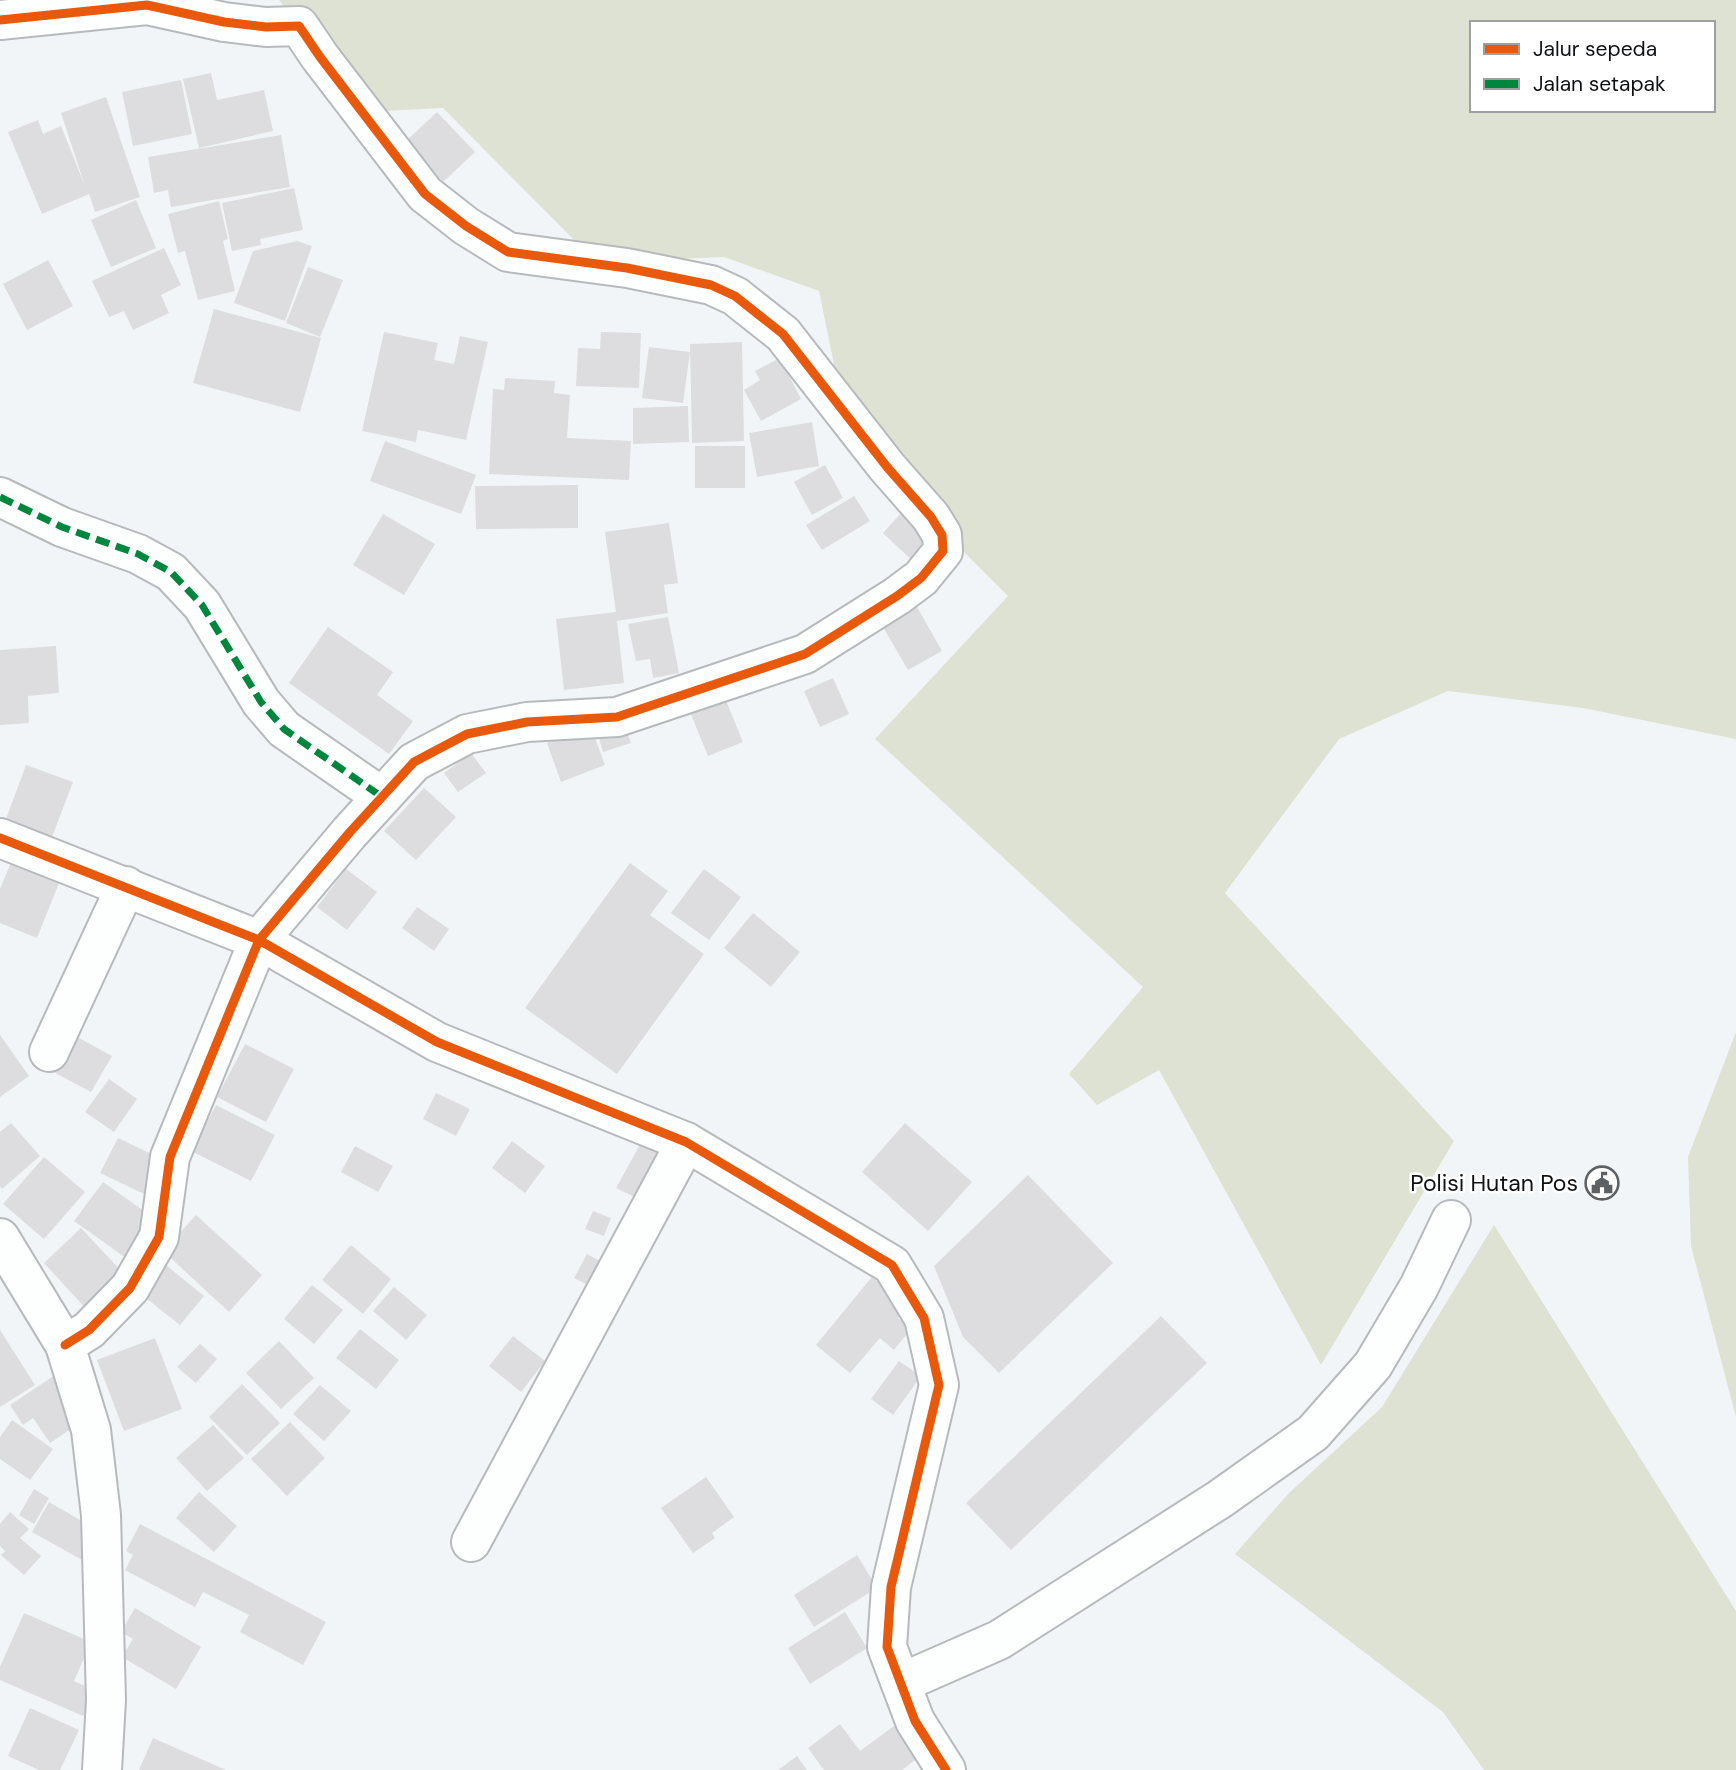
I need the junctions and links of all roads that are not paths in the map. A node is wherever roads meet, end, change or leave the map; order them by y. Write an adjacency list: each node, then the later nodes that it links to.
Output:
1 (0, 20): 3 (street)
2 (0, 498): 3 (street)
3 (382, 797): 6 (street)
4 (0, 838): 5 (street)
5 (126, 886): 6 (street); 7 (street)
6 (259, 940): 8 (street); 11 (street)
7 (49, 1052)
8 (686, 1142): 12 (street); 13 (street)
9 (1451, 1220): 13 (street)
10 (0, 1238): 11 (street)
11 (65, 1345): 14 (street)
12 (471, 1542)
13 (901, 1683): 15 (street)
14 (102, 1770)
15 (946, 1770)

